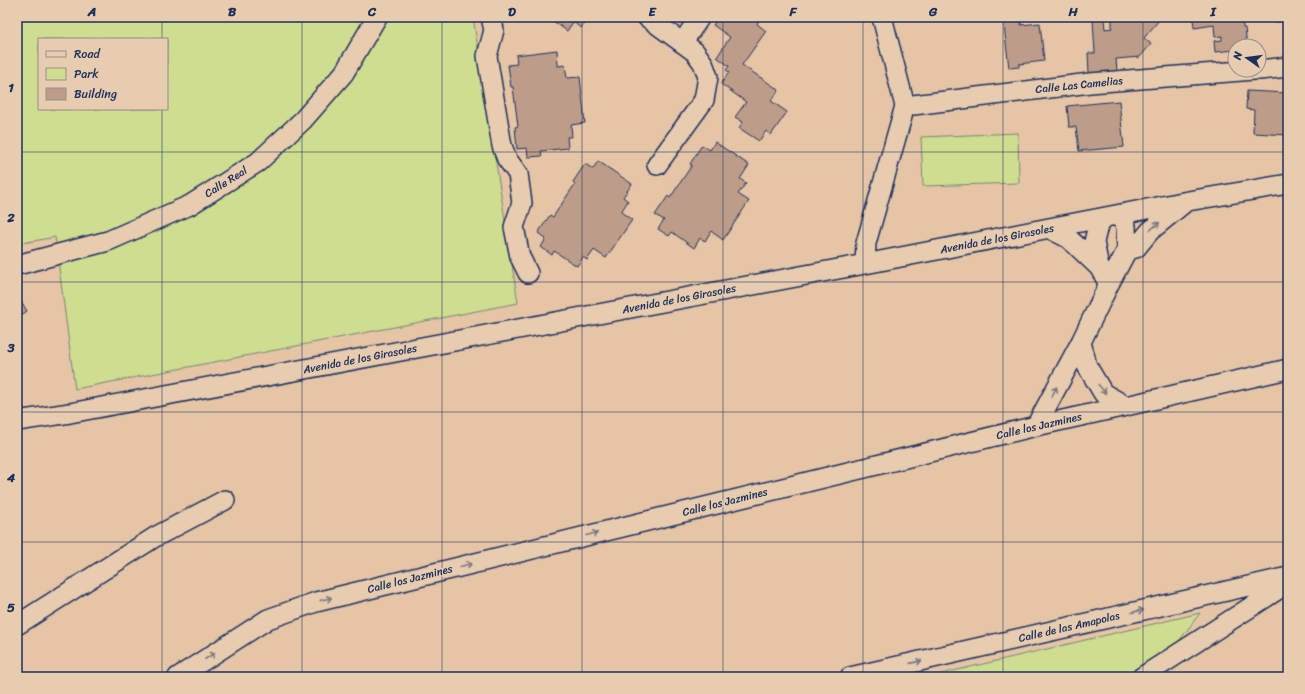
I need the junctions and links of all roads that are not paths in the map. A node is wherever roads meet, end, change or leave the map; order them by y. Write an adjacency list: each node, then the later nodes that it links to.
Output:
1 (378, 17): 18 (street, Calle Real)
2 (491, 17): 20 (street)
3 (647, 17): 6 (street)
4 (700, 17): 6 (street)
5 (882, 17): 10 (street)
6 (682, 42): 11 (street)
7 (1288, 67): 8 (street)
8 (1267, 69)
9 (1227, 72): 10 (street, Calle Las Camelias)
10 (905, 106): 17 (street)
11 (657, 165)
12 (1288, 184): 13 (street, Avenida de los Girasoles)
13 (1188, 201): 14 (street, Avenida de los Girasoles); 16 (street, one-way to 13)
14 (1110, 217): 15 (street, Avenida de los Girasoles); 16 (street); 19 (street)
15 (1050, 228): 17 (street, Avenida de los Girasoles); 19 (street)
16 (1127, 250): 21 (street)
17 (865, 264): 25 (street, Avenida de los Girasoles)
18 (17, 265)
19 (1099, 267): 21 (street)
20 (528, 273)
21 (1109, 284): 22 (street)
22 (1081, 342): 24 (street, one-way to 24); 27 (street, one-way to 22)
23 (1288, 369): 24 (street, Calle los Jazmines)
24 (1126, 406): 27 (street, Calle los Jazmines)
25 (70, 413): 26 (street, Avenida de los Girasoles); 28 (street, Avenida de los Girasoles)
26 (17, 421)
27 (1036, 426): 33 (street, Calle los Jazmines, one-way to 27)
28 (17, 428)
29 (225, 500): 32 (street)
30 (1288, 577): 34 (street, Calle de las Amapolas, one-way to 30)
31 (1288, 583): 35 (street)
32 (17, 625)
33 (178, 677)
34 (850, 677)
35 (1142, 677)

